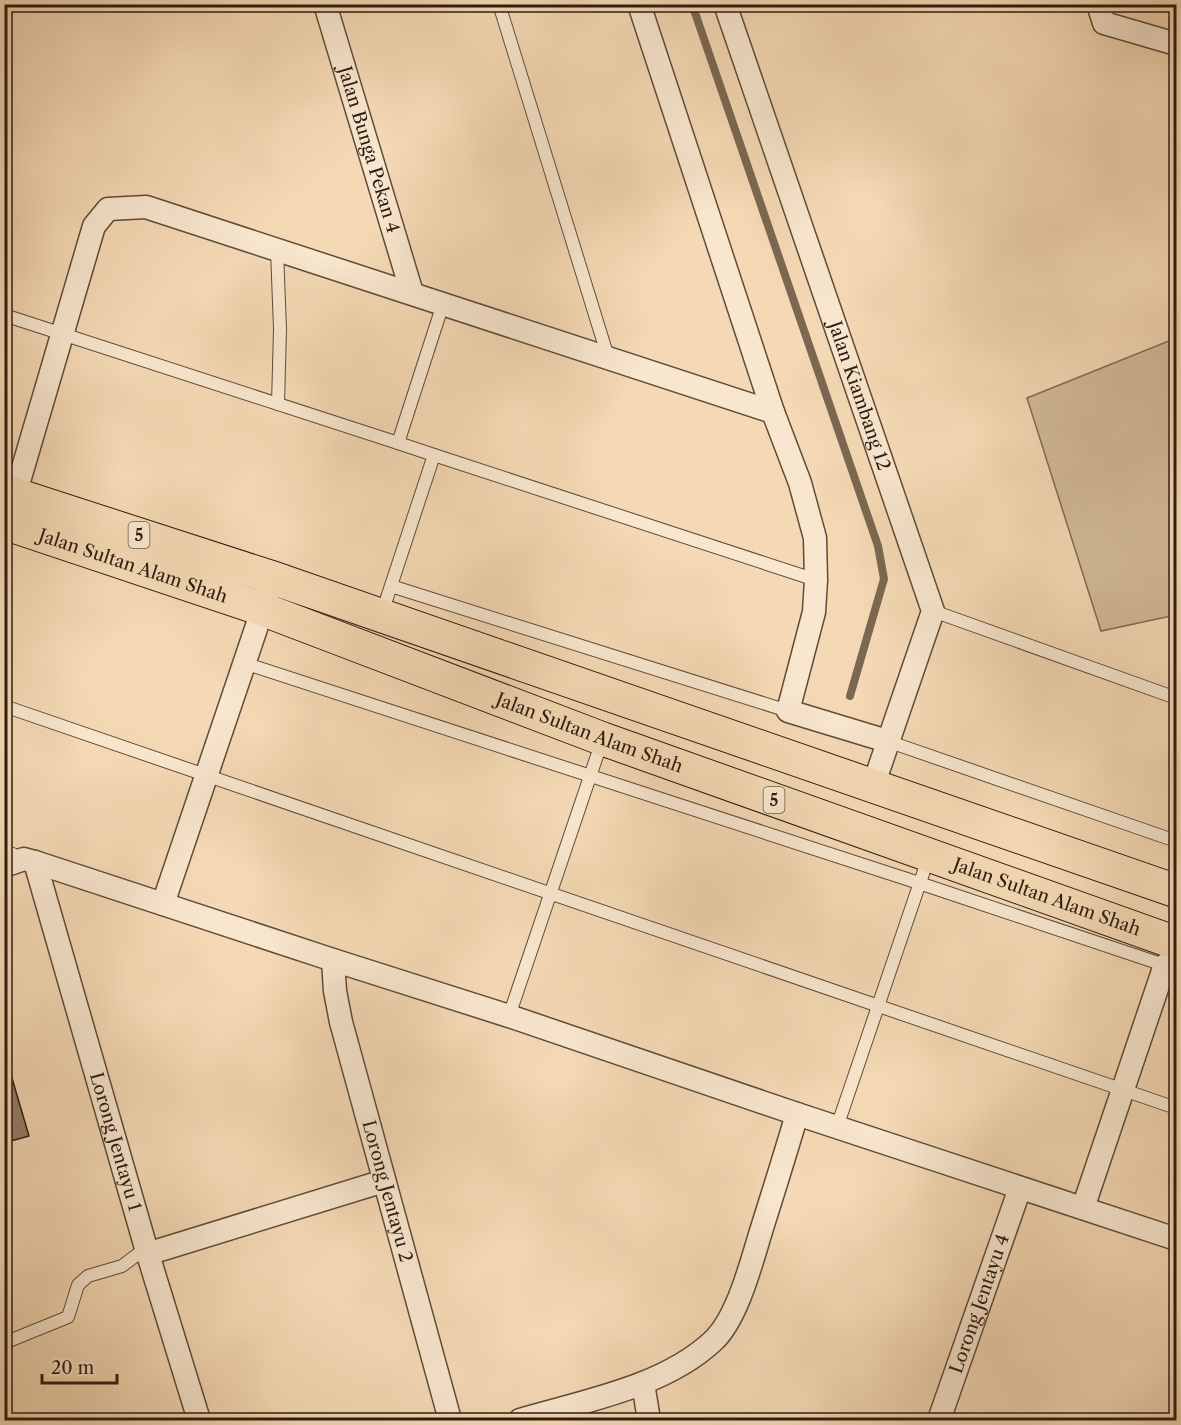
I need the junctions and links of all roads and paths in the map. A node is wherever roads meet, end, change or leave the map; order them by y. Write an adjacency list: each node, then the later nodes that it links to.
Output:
1 (325, 4): 8 (street, Jalan Bunga Pekan 4)
2 (499, 4): 12 (lane)
3 (639, 4): 14 (street)
4 (725, 4): 22 (street, Jalan Kiambang 12)
5 (1098, 4): 6 (street)
6 (1176, 44)
7 (277, 250): 8 (street); 11 (street); 13 (lane)
8 (412, 293): 9 (street)
9 (443, 304): 12 (street); 15 (lane)
10 (4, 315): 11 (lane)
11 (62, 333): 13 (lane); 17 (street)
12 (608, 357): 14 (street)
13 (278, 404): 15 (lane)
14 (773, 412): 19 (street)
15 (398, 443): 16 (lane)
16 (434, 455): 19 (lane); 20 (lane)
17 (8, 503): 18 (highway, Jalan Sultan Alam Shah / 5); 21 (highway, Jalan Sultan Alam Shah / 5)
18 (273, 578): 20 (highway, Jalan Sultan Alam Shah / 5); 21 (street)
19 (816, 580): 26 (street)
20 (386, 601): 26 (lane); 31 (highway, Jalan Sultan Alam Shah / 5)
21 (262, 609): 23 (street); 27 (highway, Jalan Sultan Alam Shah / 5)
22 (933, 611): 24 (lane); 28 (street)
23 (244, 663): 29 (street); 30 (lane)
24 (1176, 698)
25 (4, 706): 29 (lane)
26 (788, 711): 28 (street)
27 (603, 739): 30 (lane); 34 (highway, Jalan Sultan Alam Shah / 5)
28 (887, 741): 31 (street); 32 (lane)
29 (206, 775): 36 (lane); 37 (street)
30 (590, 776): 34 (lane); 36 (lane)
31 (873, 786): 35 (highway, Jalan Sultan Alam Shah / 5)
32 (1176, 841)
33 (17, 859): 37 (street); 50 (street, Lorong Jentayu 1)
34 (924, 869): 38 (highway, Jalan Sultan Alam Shah / 5); 40 (lane)
35 (1176, 891)
36 (551, 893): 40 (lane); 41 (lane)
37 (163, 904): 39 (street)
38 (1173, 959): 42 (street)
39 (333, 960): 41 (street); 46 (street, Lorong Jentayu 2)
40 (878, 1006): 42 (lane); 45 (lane)
41 (509, 1016): 44 (street)
42 (1123, 1090): 43 (lane); 48 (street)
43 (1176, 1108)
44 (797, 1114): 45 (street); 52 (street)
45 (837, 1127): 47 (street)
46 (384, 1181): 50 (street); 54 (street, Lorong Jentayu 2)
47 (1020, 1188): 48 (street); 57 (street, Lorong Jentayu 4)
48 (1083, 1208): 49 (street)
49 (1176, 1239)
50 (146, 1251): 51 (lane); 53 (street, Lorong Jentayu 1)
51 (4, 1342)
52 (643, 1383): 55 (street); 56 (street)
53 (199, 1420)
54 (450, 1420)
55 (520, 1420)
56 (649, 1420)
57 (939, 1420)

